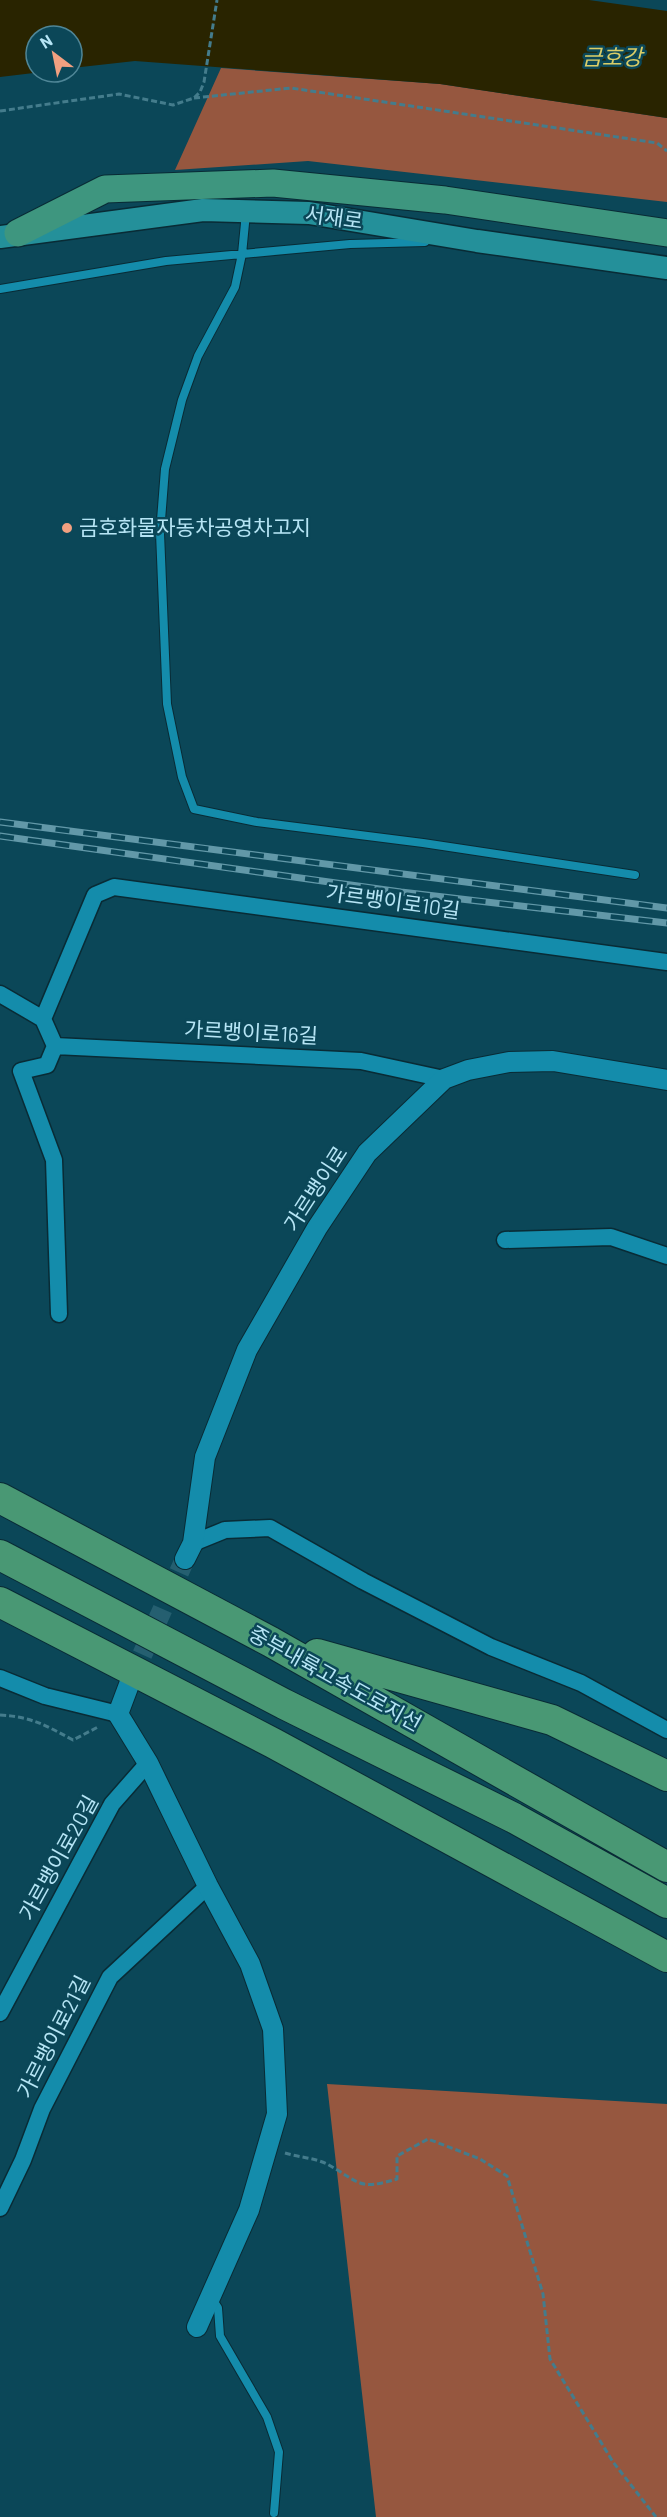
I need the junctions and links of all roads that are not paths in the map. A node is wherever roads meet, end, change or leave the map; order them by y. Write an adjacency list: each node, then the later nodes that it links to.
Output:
1 (246, 211): 3 (main road, 서재로); 4 (main road, 서재로); 5 (lane)
2 (667, 233): 3 (highway)
3 (9, 235)
4 (477, 241): 5 (lane); 6 (main road, 서재로)
5 (242, 254): 7 (lane); 8 (lane)
6 (667, 268)
7 (0, 289)
8 (635, 875)
9 (667, 962): 11 (street, 가르뱅이로10길)
10 (0, 994): 11 (street)
11 (43, 1019): 12 (street)
12 (55, 1046): 13 (street, 가르뱅이로16길); 17 (street)
13 (444, 1079): 14 (street, 가르뱅이로); 19 (street, 가르뱅이로)
14 (667, 1080)
15 (505, 1240): 16 (street)
16 (667, 1256)
17 (59, 1314)
18 (0, 1498): 22 (highway, 중부내륙고속도로지선)
19 (189, 1551): 26 (street)
20 (0, 1556): 31 (highway, 중부내륙고속도로지선)
21 (0, 1602): 32 (highway)
22 (272, 1642): 28 (highway); 29 (highway, 중부내륙고속도로지선)
23 (0, 1678): 25 (street)
24 (130, 1682): 25 (street)
25 (111, 1719): 27 (street)
26 (667, 1730)
27 (148, 1763): 30 (street); 33 (street, 가르뱅이로20길)
28 (667, 1776)
29 (667, 1867)
30 (208, 1886): 34 (street, 가르뱅이로21길); 35 (street)
31 (667, 1903)
32 (667, 1957)
33 (0, 2013)
34 (0, 2208)
35 (210, 2296): 36 (street); 37 (lane)
36 (197, 2327)
37 (274, 2513)

